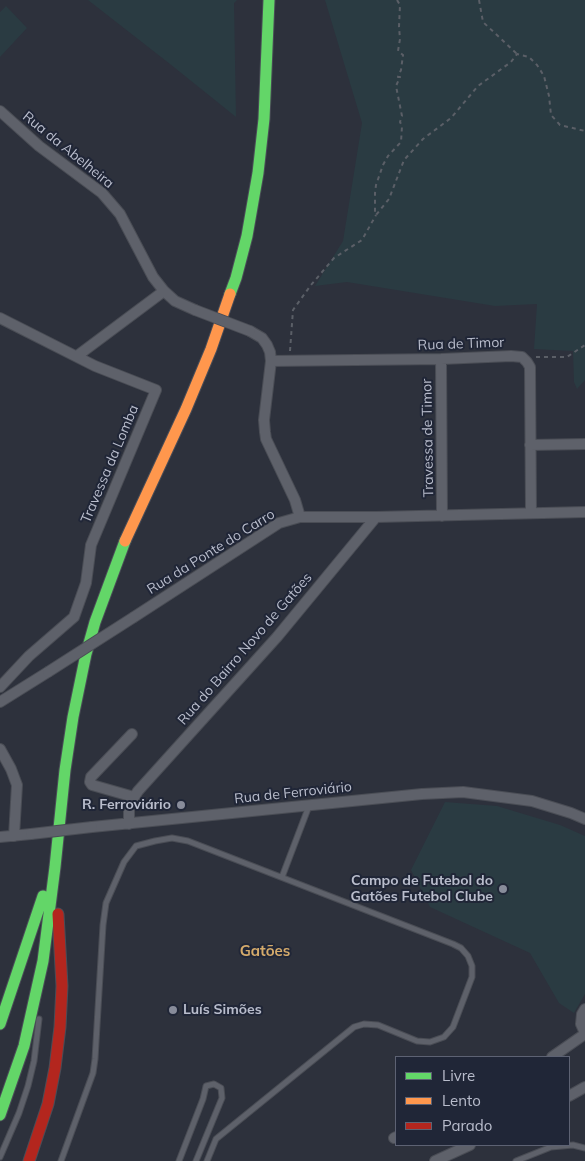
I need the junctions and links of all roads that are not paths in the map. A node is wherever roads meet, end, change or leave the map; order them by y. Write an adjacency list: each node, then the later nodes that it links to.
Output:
1 (269, 0): 25 (highway)
2 (0, 111): 3 (street, Rua da Abelheira)
3 (164, 291): 5 (street); 7 (street, Rua da Abelheira, bridge)
4 (0, 318): 5 (street, Travessa da Lomba)
5 (77, 356): 15 (street, Travessa da Lomba)
6 (441, 359): 7 (street, Rua de Timor); 9 (street, Rua de Timor); 12 (street, Travessa de Timor)
7 (271, 361): 13 (street, Rua da Abelheira)
8 (585, 444): 9 (street)
9 (530, 445): 11 (street, Rua de Timor)
10 (585, 512): 11 (street, Rua da Ponte do Carro)
11 (531, 513): 12 (street, Rua da Ponte do Carro)
12 (442, 516): 14 (street, Rua da Ponte do Carro)
13 (300, 517): 14 (street, Rua da Ponte do Carro); 16 (street, Rua da Ponte do Carro, bridge)
14 (376, 517): 19 (street, Rua do Bairro Novo de Gatões)
15 (0, 687)
16 (0, 702)
17 (132, 734): 19 (street)
18 (0, 749): 23 (street)
19 (134, 797): 22 (street, Rua do Bairro Novo de Gatões)
20 (309, 805): 21 (street, Rua de Ferroviário); 22 (street, Rua de Ferroviário); 26 (lane)
21 (585, 819)
22 (129, 824): 23 (street, Rua de Ferroviário, bridge)
23 (14, 836): 24 (street, Rua de Ferroviário)
24 (0, 837)
25 (55, 867): 27 (highway); 31 (highway); 43 (highway)
26 (282, 877): 44 (lane); 47 (lane)
27 (38, 988): 28 (lane); 36 (highway); 37 (highway)
28 (39, 1003)
29 (585, 1009): 32 (street)
30 (39, 1012): 42 (lane)
31 (0, 1024)
32 (585, 1033): 33 (street)
33 (553, 1056)
34 (585, 1087): 35 (street)
35 (570, 1095)
36 (0, 1115)
37 (0, 1122)
38 (570, 1145): 41 (lane)
39 (468, 1146): 48 (street)
40 (562, 1146): 49 (lane)
41 (585, 1148)
42 (0, 1157)
43 (29, 1161)
44 (61, 1161)
45 (180, 1161): 46 (lane)
46 (196, 1161)
47 (207, 1161)
48 (435, 1161)
49 (516, 1161)

